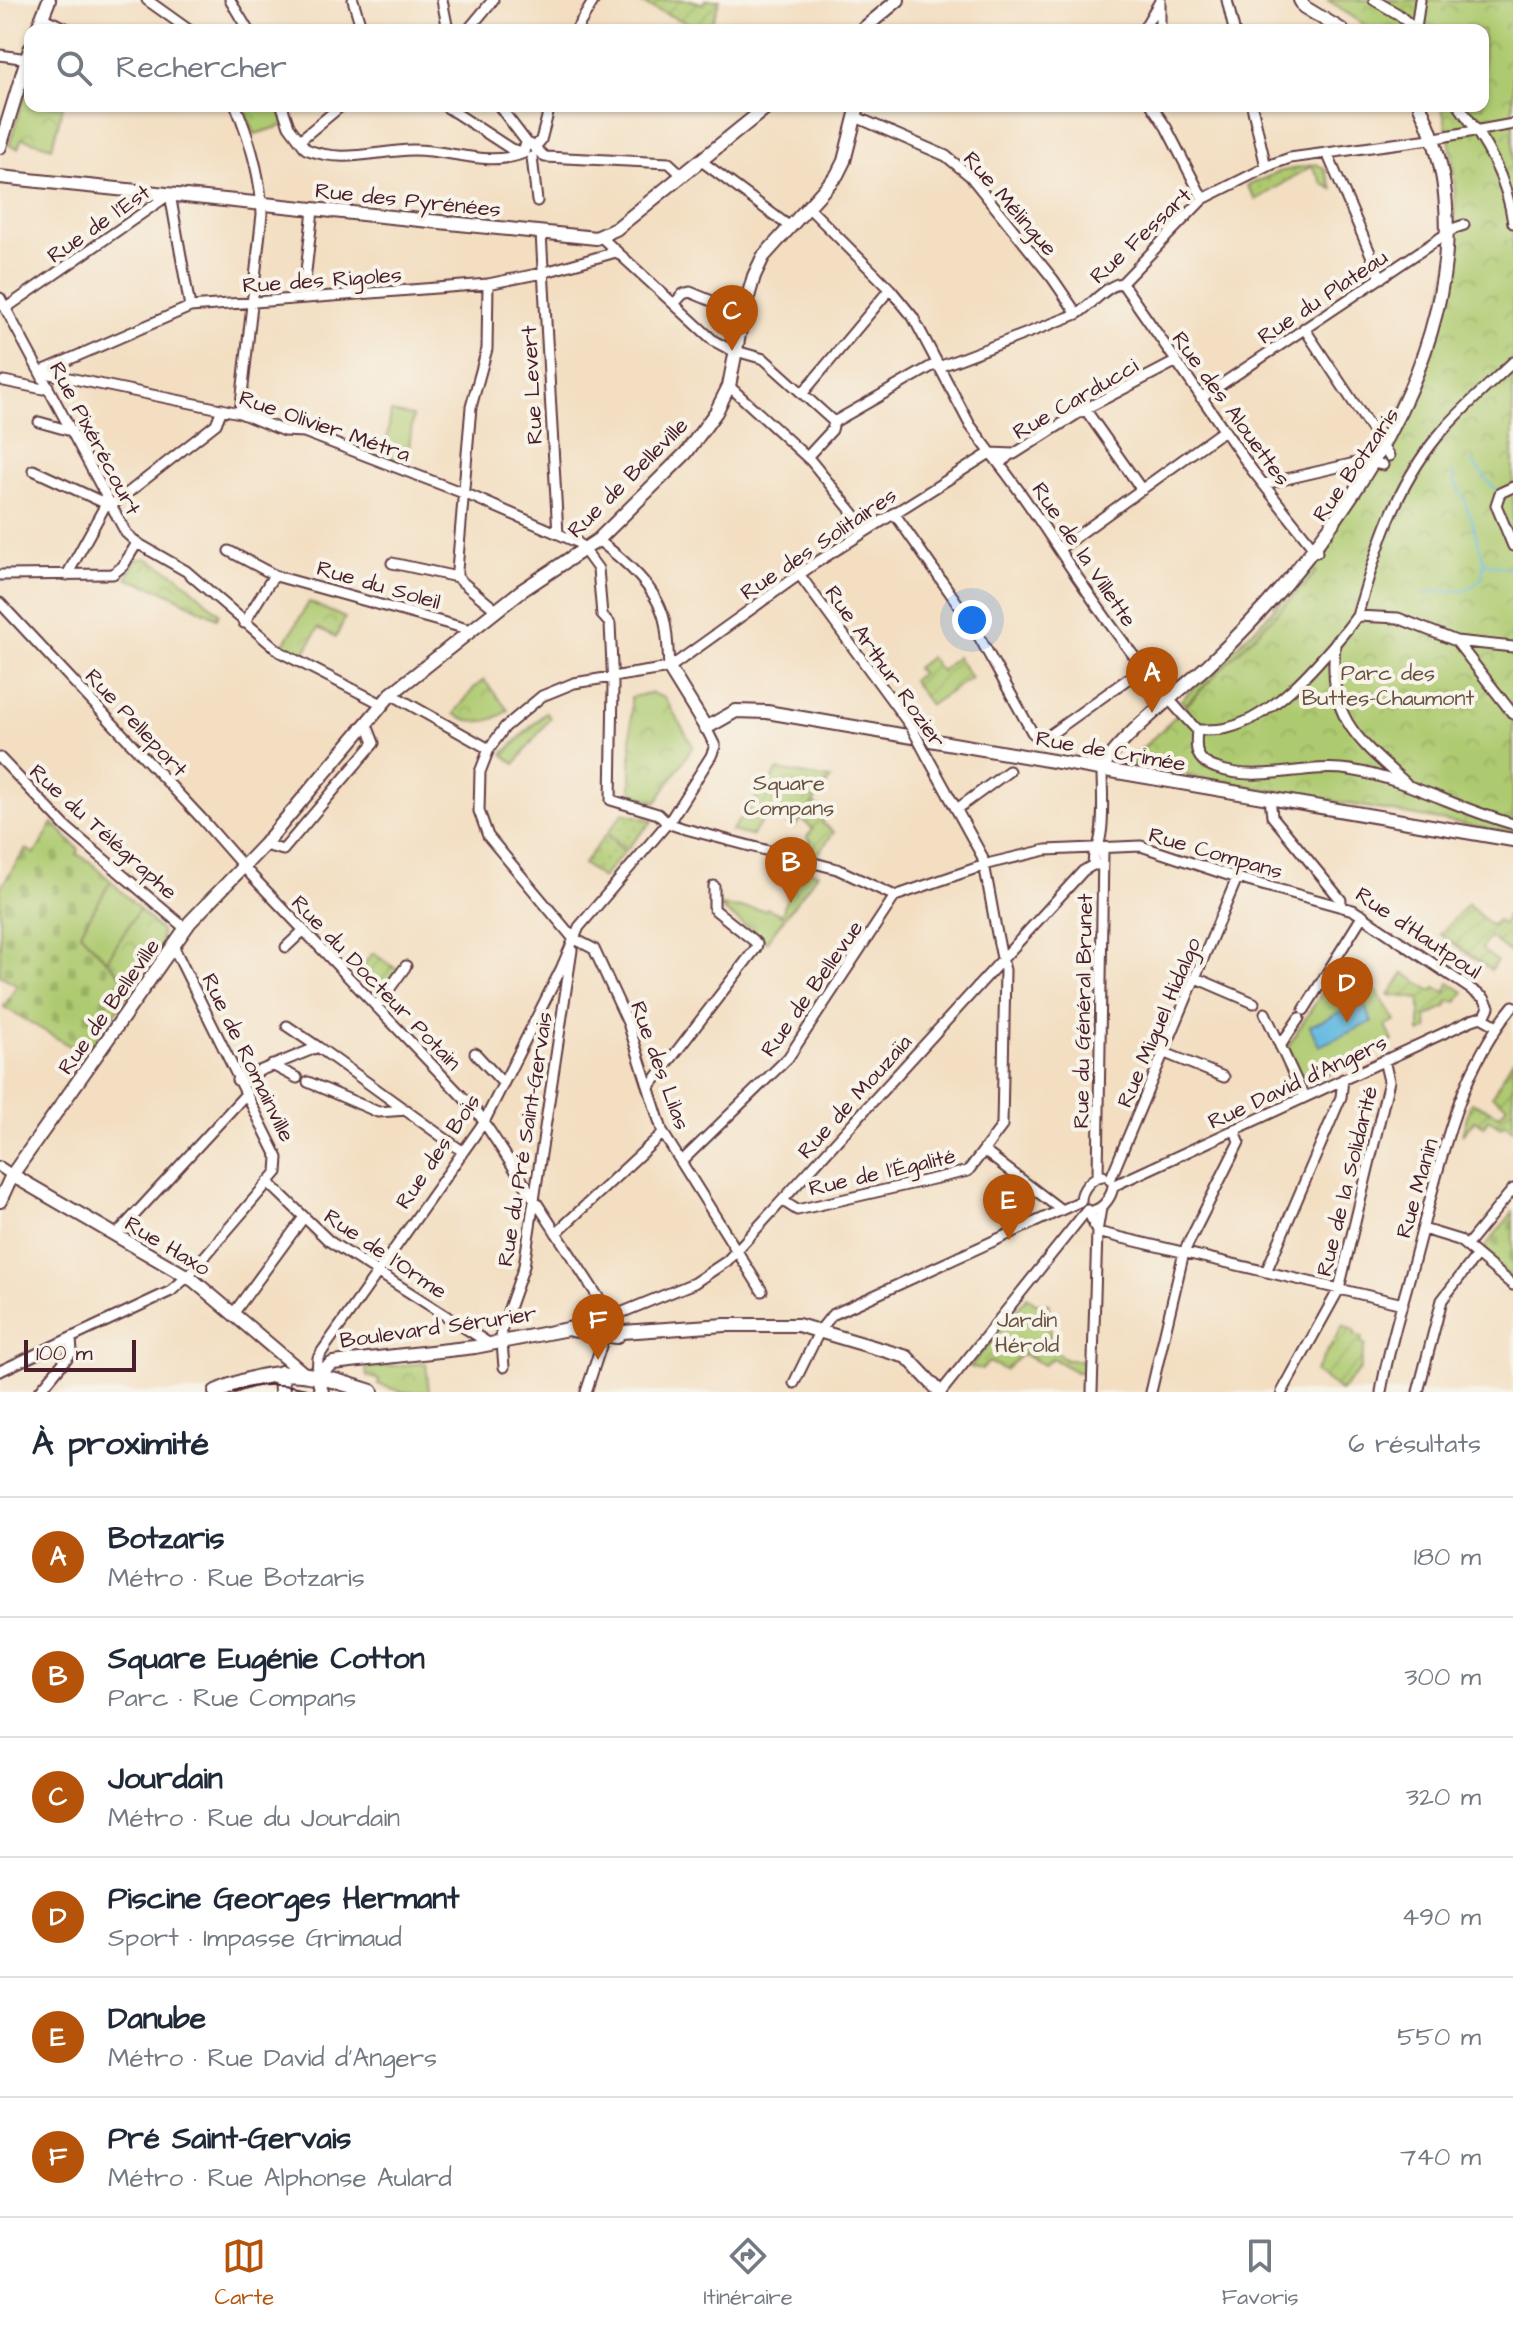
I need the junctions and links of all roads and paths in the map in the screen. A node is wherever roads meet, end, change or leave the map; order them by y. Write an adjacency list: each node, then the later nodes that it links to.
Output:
1 (49, 0): 15 (street)
2 (147, 0): 18 (street)
3 (230, 0): 19 (street)
4 (353, 0): 20 (street)
5 (442, 0): 21 (street)
6 (493, 0): 22 (street)
7 (594, 0): 23 (street)
8 (878, 0): 24 (street)
9 (898, 0): 25 (street)
10 (1227, 0): 28 (street)
11 (1300, 0): 29 (street)
12 (1374, 0): 30 (street)
13 (1420, 0): 31 (street)
14 (1160, 1): 26 (street); 27 (street)
15 (41, 17): 16 (street); 17 (street)
16 (39, 24)
17 (57, 24)
18 (181, 24)
19 (244, 24)
20 (360, 24)
21 (447, 24)
22 (473, 24)
23 (580, 24)
24 (872, 24)
25 (873, 24)
26 (1147, 24)
27 (1160, 24)
28 (1233, 24)
29 (1332, 24)
30 (1409, 24)
31 (1417, 24)
32 (24, 54): 33 (street)
33 (0, 55)
34 (24, 70): 51 (street)
35 (238, 112): 64 (street)
36 (284, 112): 50 (street)
37 (334, 112): 50 (street)
38 (454, 112): 52 (street)
39 (503, 112): 52 (street)
40 (548, 112): 52 (street)
41 (760, 112): 54 (street)
42 (857, 112): 65 (street, Rue de Belleville); 87 (street, Rue Mélingue)
43 (1156, 112): 62 (street)
44 (1253, 112): 55 (street)
45 (1424, 112): 49 (street)
46 (1464, 112): 48 (street)
47 (1513, 124): 48 (street, Rue Fessart)
48 (1477, 130): 49 (street, Rue Fessart); 61 (street)
49 (1439, 137): 53 (street, Rue Fessart); 58 (street)
50 (300, 140): 52 (street)
51 (0, 147)
52 (530, 151): 56 (street); 63 (street)
53 (1327, 153): 55 (street, Rue Fessart); 76 (street)
54 (700, 160): 56 (street); 70 (street)
55 (1266, 167): 62 (street, Rue Fessart)
56 (682, 175): 72 (street)
57 (0, 177): 60 (street, Rue des Pyrénées)
58 (1457, 183)
59 (1513, 183): 61 (street)
60 (170, 194): 64 (street, Rue des Pyrénées); 84 (street); 85 (street, Rue de l'Est)
61 (1509, 195): 68 (street)
62 (1203, 199): 77 (street, Rue Fessart)
63 (537, 201)
64 (262, 204): 66 (street, Rue des Pyrénées); 82 (street)
65 (808, 207): 70 (street, Rue de Belleville); 79 (street, Rue de la Villette)
66 (313, 210): 71 (street, Rue des Pyrénées); 81 (street)
67 (1462, 210): 69 (street)
68 (1513, 223)
69 (1464, 225): 73 (street); 76 (street, Rue du Plateau)
70 (790, 227): 86 (street, Rue de Belleville)
71 (541, 233): 72 (street, Rue des Pyrénées); 75 (street, Rue Levert)
72 (601, 237): 74 (street)
73 (1465, 243)
74 (617, 253): 75 (street, Rue des Rigoles); 83 (street)
75 (542, 273): 78 (street, Rue des Rigoles); 120 (street, Rue Levert)
76 (1381, 278): 88 (street, Rue du Plateau)
77 (1122, 283): 87 (street, Rue Fessart); 90 (street, Rue des Alouettes)
78 (488, 284): 81 (street, Rue des Rigoles); 116 (street)
79 (890, 289): 92 (street, Rue de la Villette); 97 (street)
80 (0, 298): 85 (street, Rue Pixérécourt)
81 (303, 298): 82 (street, Rue des Rigoles)
82 (253, 303): 84 (street, Rue des Rigoles); 101 (street)
83 (674, 304): 86 (street); 89 (street)
84 (190, 307): 93 (street, Rue des Rigoles)
85 (6, 308): 93 (street, Rue Pixérécourt)
86 (743, 314): 89 (street, Rue de Belleville)
87 (1077, 314): 92 (street, Rue Fessart)
88 (1304, 328): 98 (street, Rue du Plateau); 110 (street)
89 (735, 350): 96 (street, Rue de Belleville); 97 (street)
90 (1175, 362): 98 (street, Rue des Alouettes); 100 (street, Rue Carducci)
91 (1513, 362): 136 (street)
92 (939, 365): 103 (street, Rue Fessart); 107 (street, Rue de la Villette)
93 (40, 372): 95 (street, Rue Pixérécourt); 99 (street, Rue Olivier Métra)
94 (4, 381): 95 (street)
95 (48, 386): 105 (street, Rue Pixérécourt)
96 (729, 386): 109 (street); 121 (street, Rue de Belleville)
97 (802, 394): 103 (street)
98 (1201, 398): 104 (street, Rue des Alouettes)
99 (222, 409): 101 (street, Rue Olivier Métra); 117 (street)
100 (1085, 409): 108 (street, Rue Carducci); 115 (street)
101 (240, 413): 116 (street, Rue Olivier Métra)
102 (39, 422): 105 (street)
103 (834, 422): 109 (street, Rue Fessart)
104 (1224, 430): 113 (street, Rue des Alouettes); 115 (street)
105 (71, 431): 117 (street, Rue Pixérécourt)
106 (1399, 442): 110 (street, Rue Botzaris)
107 (990, 453): 108 (street, Rue Carducci); 111 (street, Rue de la Villette); 118 (street, Rue des Solitaires)
108 (1009, 455): 111 (street)
109 (807, 457): 119 (street)
110 (1386, 461): 113 (street); 127 (street, Rue Botzaris)
111 (1000, 465): 124 (street, Rue de la Villette)
112 (33, 470): 117 (street)
113 (1264, 484): 127 (street, Rue des Alouettes)
114 (1513, 487): 123 (street)
115 (1142, 490): 124 (street)
116 (463, 494): 120 (street, Rue Olivier Métra); 133 (street)
117 (109, 505): 122 (street, Rue Pixérécourt); 131 (street)
118 (894, 513): 119 (street, Rue des Solitaires); 143 (street)
119 (864, 531): 129 (street, Rue des Solitaires)
120 (558, 534): 125 (street, Rue Olivier Métra)
121 (598, 540): 125 (street, Rue de Belleville); 142 (street)
122 (137, 543): 131 (street); 137 (street, Rue Pixérécourt)
123 (1513, 546)
124 (1059, 549): 143 (street, Rue de la Villette)
125 (584, 550): 135 (street, Rue de Belleville); 144 (street)
126 (229, 551): 132 (street, Rue du Soleil)
127 (1317, 552): 146 (street, Rue Botzaris)
128 (392, 563): 133 (street)
129 (799, 574): 142 (street, Rue des Solitaires); 157 (street, Rue Arthur Rozier, bridge)
130 (0, 575): 131 (street)
131 (67, 575)
132 (276, 576): 137 (street); 138 (street, Rue du Soleil)
133 (457, 577): 135 (street)
134 (0, 603): 165 (street, Rue Pelleport)
135 (496, 610): 138 (street, Rue de Belleville)
136 (1357, 616): 139 (street); 140 (street)
137 (244, 623): 145 (street, Rue Pixérécourt)
138 (471, 630): 145 (street, Rue de Belleville)
139 (1456, 641): 141 (street); 147 (street)
140 (1335, 644): 150 (street); 155 (street)
141 (1513, 647)
142 (669, 668): 144 (street); 149 (street)
143 (1143, 668): 146 (street, Rue de la Villette)
144 (613, 678): 151 (street); 158 (street)
145 (387, 699): 148 (street, Rue de Belleville); 151 (street)
146 (1169, 700): 150 (street, Rue de la Villette); 154 (street, Rue Botzaris)
147 (1513, 714)
148 (366, 722): 161 (street, Rue de Belleville); 161 (street)
149 (706, 728): 154 (street, Rue de Crimée); 158 (street, Rue des Bois)
150 (1197, 730): 155 (street)
151 (489, 749): 173 (street, Rue des Lilas)
152 (0, 758): 171 (street, Rue du Télégraphe)
153 (1009, 771): 157 (street)
154 (1102, 771): 156 (street, Rue de Crimée); 162 (street, Rue du Général Brunet)
155 (1409, 785): 159 (street)
156 (1270, 798): 160 (street, Rue de Crimée); 169 (street, Rue d'Hautpoul)
157 (957, 809): 163 (street, Rue Arthur Rozier)
158 (667, 823): 168 (street); 173 (street, Rue des Bois)
159 (1513, 824)
160 (1513, 840)
161 (264, 845): 165 (street, Rue de Belleville)
162 (1100, 848): 163 (street, Rue Compans); 164 (street, Rue du Général Brunet); 166 (street, Rue Compans)
163 (984, 865): 168 (street, Rue Compans); 176 (street, Rue Arthur Rozier)
164 (1098, 865): 176 (street, Rue de Mouzaïa); 212 (street, Rue du Général Brunet)
165 (245, 867): 171 (street, Rue de Belleville); 172 (street, Rue du Docteur Potain)
166 (1237, 878): 169 (street, Rue Compans); 178 (street, Rue Miguel Hidalgo)
167 (714, 886): 200 (street)
168 (895, 896): 209 (street, Rue de Bellevue)
169 (1340, 906): 170 (street, Rue d'Hautpoul)
170 (1363, 915): 185 (street, Rue d'Hautpoul); 188 (street)
171 (186, 929): 175 (street, Rue de Belleville)
172 (304, 930): 174 (street); 204 (street, Rue du Docteur Potain)
173 (573, 938): 182 (street, Rue des Bois); 184 (street, Rue du Pré Saint-Gervais); 200 (street, Rue des Lilas)
174 (286, 947)
175 (174, 948): 197 (street, Rue de Romainville); 211 (street, Rue de Belleville)
176 (1002, 960): 208 (street, Rue Arthur Rozier); 218 (street, Rue de Mouzaïa)
177 (406, 966): 179 (street)
178 (1196, 978): 180 (street); 191 (street, Rue Miguel Hidalgo)
179 (380, 1002)
180 (1254, 1003)
181 (1511, 1012): 187 (street, Rue Manin)
182 (539, 1013): 184 (street); 199 (street, Rue des Bois)
183 (1265, 1013): 188 (street)
184 (560, 1017): 216 (street, Rue du Pré Saint-Gervais)
185 (1484, 1018): 187 (street); 192 (street, Rue David d'Angers)
186 (287, 1026): 189 (street)
187 (1497, 1026): 223 (street, Rue Manin)
188 (1280, 1046): 202 (street)
189 (318, 1047): 193 (street); 203 (street)
190 (475, 1053): 199 (street)
191 (1165, 1053): 194 (street); 214 (street, Rue Miguel Hidalgo)
192 (1384, 1060): 196 (street, Rue David d'Angers); 235 (street, Rue de la Solidarité)
193 (272, 1065): 195 (street); 197 (street)
194 (1224, 1077)
195 (297, 1078)
196 (1343, 1079): 202 (street, Rue David d'Angers); 232 (street)
197 (237, 1080): 201 (street, Rue de Romainville)
198 (308, 1082): 203 (street)
199 (503, 1083): 204 (street, Rue des Bois)
200 (650, 1086): 206 (street, Rue des Lilas)
201 (245, 1095): 213 (street, Rue de Romainville); 226 (street)
202 (1304, 1097): 205 (street, Rue David d'Angers)
203 (407, 1110): 207 (street)
204 (484, 1122): 207 (street, Rue des Bois); 216 (street, Rue du Docteur Potain)
205 (1235, 1129): 214 (street, Rue David d'Angers); 229 (street)
206 (663, 1133): 209 (street, Rue des Lilas); 225 (street)
207 (462, 1151): 231 (street, Rue des Bois)
208 (984, 1151): 218 (street, Rue de l'Égalité); 221 (street)
209 (681, 1162): 228 (street, Rue des Lilas)
210 (0, 1167): 211 (street, Rue Haxo)
211 (12, 1175): 217 (street, Rue de Belleville); 226 (street, Rue Haxo)
212 (1098, 1176): 214 (street); 219 (street)
213 (268, 1182): 222 (street, Rue de l'Orme); 233 (street)
214 (1111, 1183): 220 (street, Rue Miguel Hidalgo)
215 (1513, 1189): 227 (street)
216 (534, 1199): 225 (street, Rue du Docteur Potain); 242 (street, Rue du Pré Saint-Gervais)
217 (0, 1201)
218 (783, 1201): 228 (street, Rue de Mouzaïa)
219 (1085, 1207): 220 (street); 221 (street); 224 (street); 257 (street)
220 (1101, 1208): 224 (street)
221 (1060, 1209): 240 (street)
222 (304, 1217): 231 (street, Rue de l'Orme); 238 (street)
223 (1423, 1229): 230 (street); 237 (street, Rue Manin)
224 (1097, 1232): 229 (street); 258 (street)
225 (556, 1233): 239 (street, Rue du Docteur Potain)
226 (115, 1236): 233 (street, Rue Haxo)
227 (1468, 1244)
228 (737, 1251): 236 (street, Rue des Lilas); 239 (street, Rue de Mouzaïa)
229 (1184, 1252): 232 (street); 259 (street)
230 (1477, 1255): 234 (street); 260 (street)
231 (376, 1271): 242 (street, Rue de l'Orme); 246 (street, Rue des Bois)
232 (1266, 1272): 235 (street)
233 (187, 1277): 238 (street, Rue Haxo); 241 (street)
234 (1513, 1285)
235 (1339, 1289): 237 (street); 248 (street, Rue de la Solidarité)
236 (762, 1291)
237 (1403, 1304): 249 (street, Rue Manin)
238 (233, 1314): 246 (street, Rue Haxo)
239 (606, 1327): 240 (street, Boulevard Sérurier); 242 (street, Boulevard Sérurier); 255 (street)
240 (819, 1333): 247 (street); 256 (street, Boulevard Sérurier); 257 (street, Boulevard Sérurier)
241 (71, 1339): 244 (street); 250 (street)
242 (496, 1343): 243 (street, Rue du Pré Saint-Gervais); 246 (street, Boulevard Sérurier)
243 (504, 1367)
244 (0, 1371)
245 (281, 1373): 246 (main road); 251 (main road); 252 (main road)
246 (310, 1373): 253 (street); 254 (main road)
247 (794, 1383)
248 (1284, 1391)
249 (1379, 1391)
250 (39, 1392)
251 (216, 1392)
252 (282, 1392)
253 (322, 1392)
254 (371, 1392)
255 (586, 1392)
256 (930, 1392)
257 (940, 1392)
258 (1092, 1392)
259 (1151, 1392)
260 (1418, 1392)

